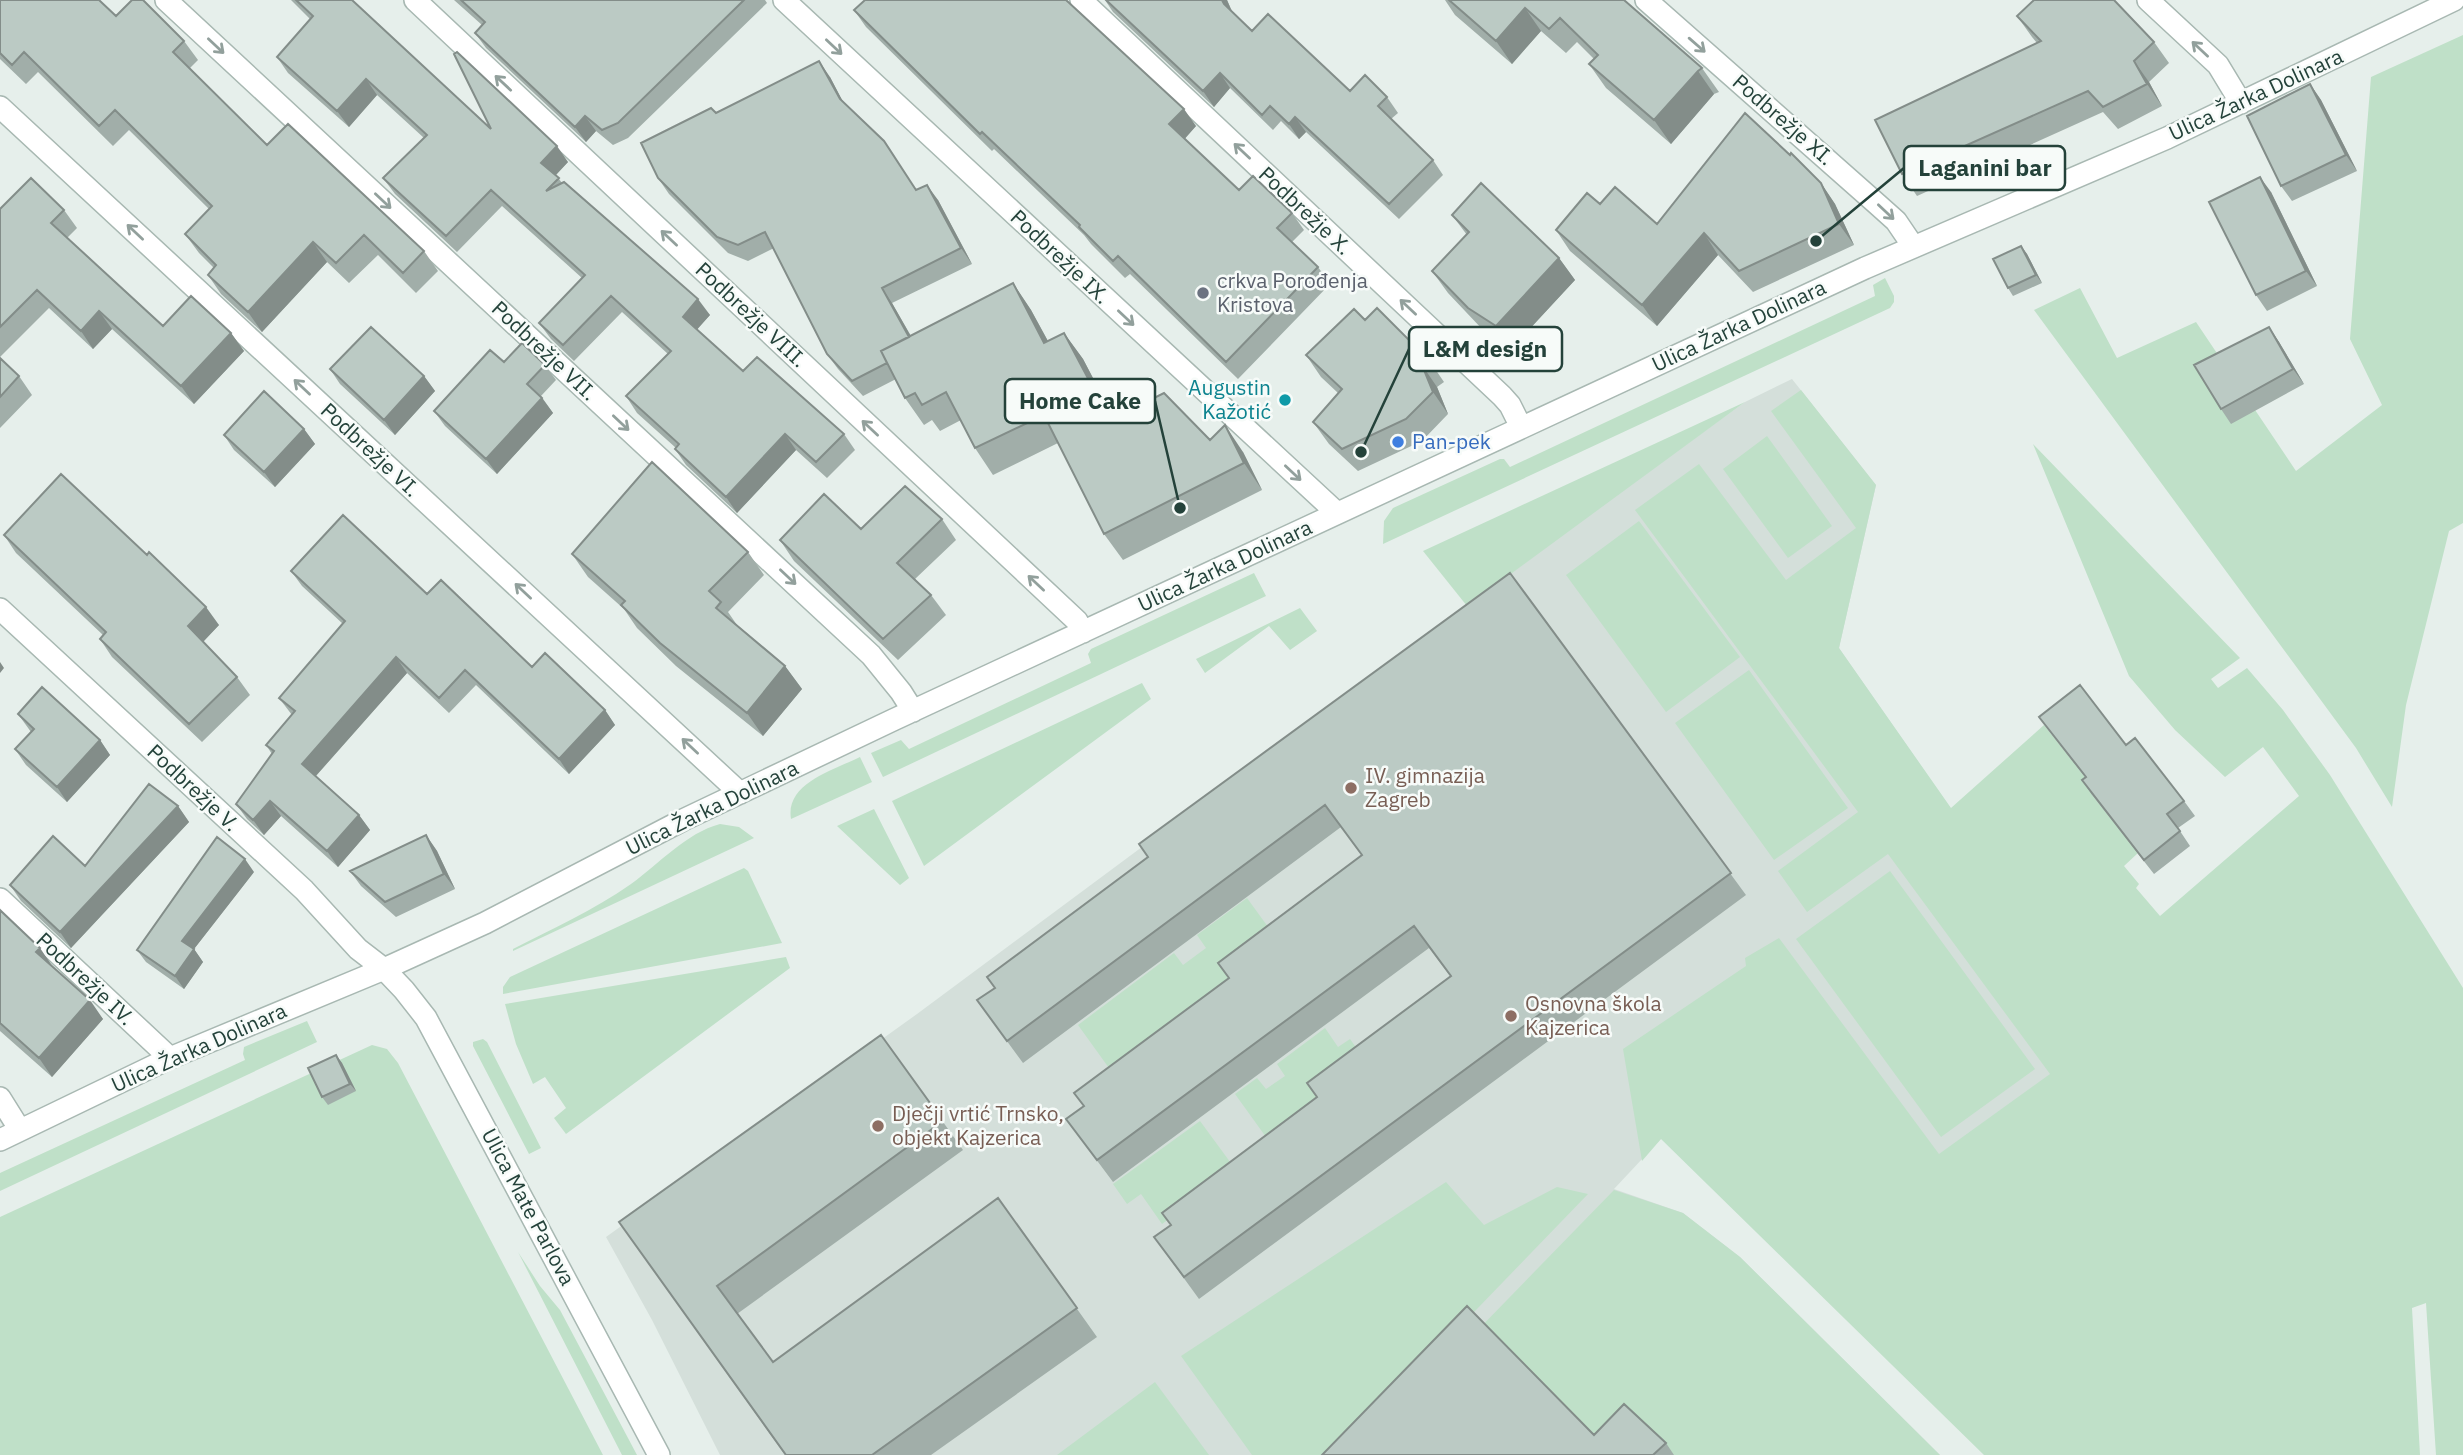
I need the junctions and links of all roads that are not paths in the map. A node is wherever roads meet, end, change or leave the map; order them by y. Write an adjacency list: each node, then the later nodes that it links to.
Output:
1 (166, 0): 15 (street, Podbrežje VII., one-way to 15)
2 (415, 0): 14 (street, Podbrežje VIII., one-way to 2)
3 (784, 0): 12 (street, Podbrežje IX., one-way to 12)
4 (1081, 0): 11 (street, Podbrežje X., one-way to 4)
5 (1646, 0): 10 (street, Podbrežje XI., one-way to 10)
6 (2148, 0): 8 (street, one-way to 6)
7 (2454, 0): 8 (street, Ulica Žarka Dolinara)
8 (2241, 103): 10 (street, Ulica Žarka Dolinara)
9 (0, 107): 16 (street, Podbrežje VI., one-way to 9)
10 (1913, 247): 11 (street, Ulica Žarka Dolinara)
11 (1521, 427): 12 (street, Ulica Žarka Dolinara)
12 (1338, 513): 14 (street, Ulica Žarka Dolinara)
13 (0, 609): 18 (street, Podbrežje V.)
14 (1083, 632): 15 (street, Ulica Žarka Dolinara)
15 (913, 711): 16 (street, Ulica Žarka Dolinara)
16 (740, 793): 18 (street, Ulica Žarka Dolinara)
17 (0, 899): 19 (street, Podbrežje IV.)
18 (384, 969): 19 (street, Ulica Žarka Dolinara); 23 (street, Ulica Mate Parlova)
19 (170, 1058): 21 (street, Ulica Žarka Dolinara)
20 (0, 1098): 21 (street)
21 (20, 1130): 22 (street, Ulica Žarka Dolinara)
22 (0, 1140)
23 (659, 1455)

